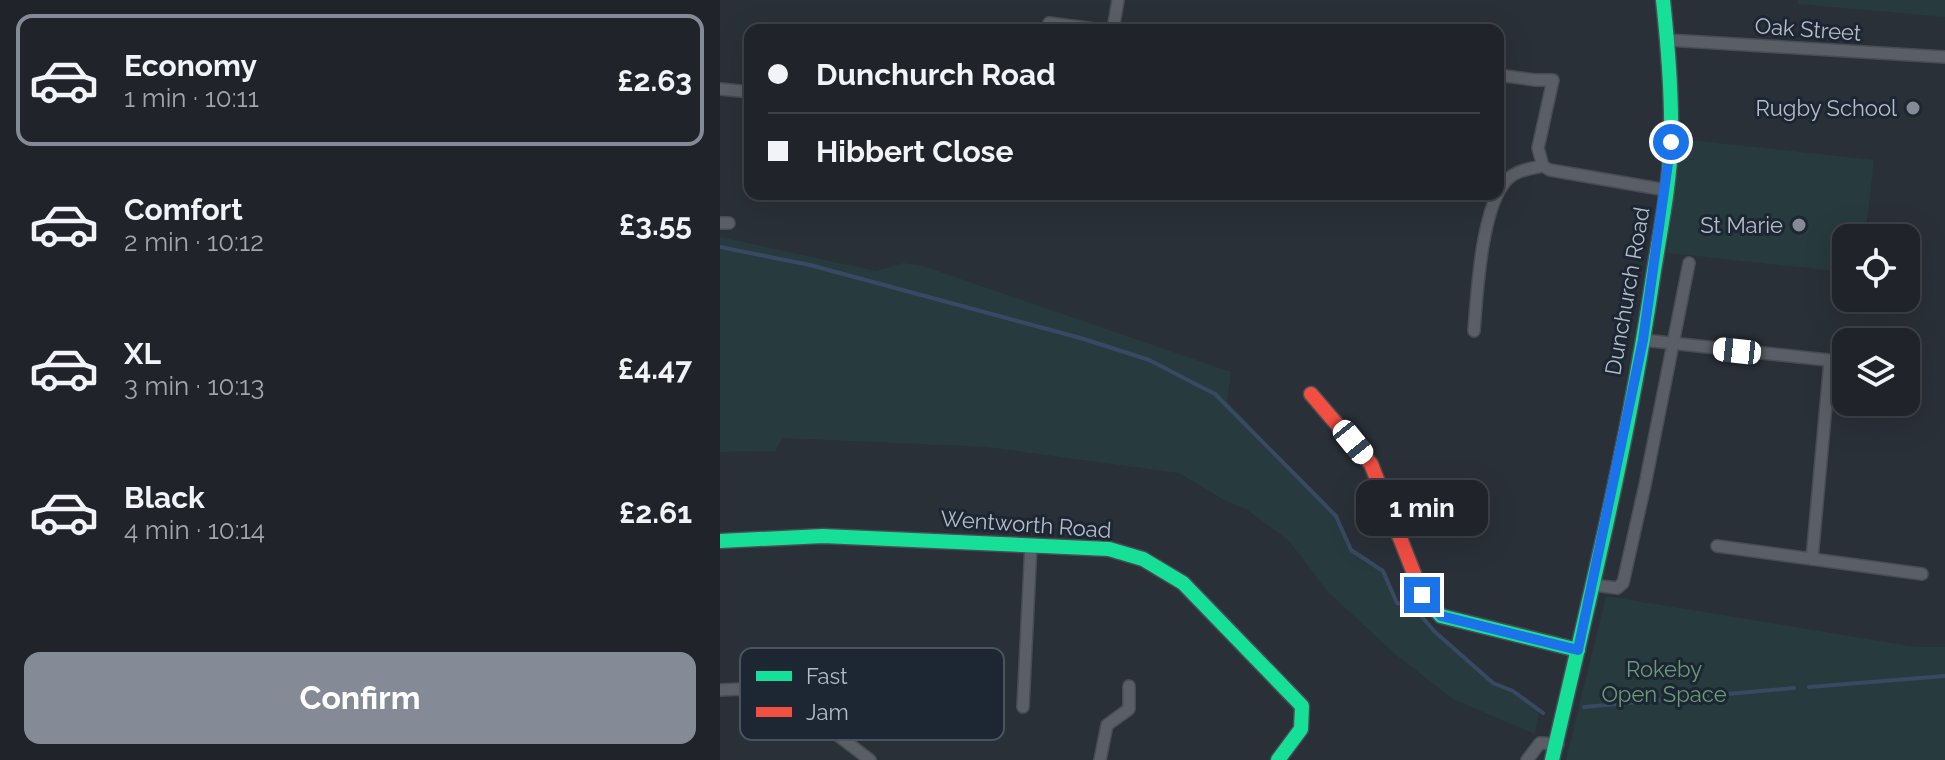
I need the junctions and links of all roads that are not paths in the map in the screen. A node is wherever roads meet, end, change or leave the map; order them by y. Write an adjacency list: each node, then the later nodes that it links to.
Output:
1 (1118, 0): 5 (street)
2 (1663, 0): 6 (main road, Dunchurch Road)
3 (1049, 23): 4 (street)
4 (1057, 24)
5 (1114, 24)
6 (1668, 40): 7 (street, Oak Street); 13 (main road, Dunchurch Road)
7 (1945, 57)
8 (1504, 76): 11 (street)
9 (720, 89): 10 (street)
10 (744, 91)
11 (1543, 166): 12 (street); 13 (street)
12 (1504, 182)
13 (1666, 190): 17 (main road, Dunchurch Road)
14 (1496, 200): 16 (street)
15 (1689, 262): 18 (street)
16 (1474, 331)
17 (1643, 340): 18 (street); 26 (main road, Dunchurch Road)
18 (1674, 345): 19 (street); 26 (street)
19 (1830, 361): 24 (street)
20 (1311, 394): 27 (main road)
21 (720, 541): 22 (main road, Wentworth Road)
22 (1031, 544): 31 (street); 36 (main road, Wentworth Road)
23 (1717, 546): 24 (street)
24 (1812, 559): 25 (street)
25 (1922, 574)
26 (1593, 585): 27 (main road, Dunchurch Road)
27 (1578, 650): 33 (main road, Dunchurch Road)
28 (1129, 686): 35 (street)
29 (740, 689): 30 (street)
30 (720, 690)
31 (1023, 707)
32 (844, 740): 34 (street)
33 (1558, 744): 37 (street); 38 (main road, Dunchurch Road)
34 (870, 760)
35 (1100, 760)
36 (1278, 760)
37 (1527, 760)
38 (1552, 760)

